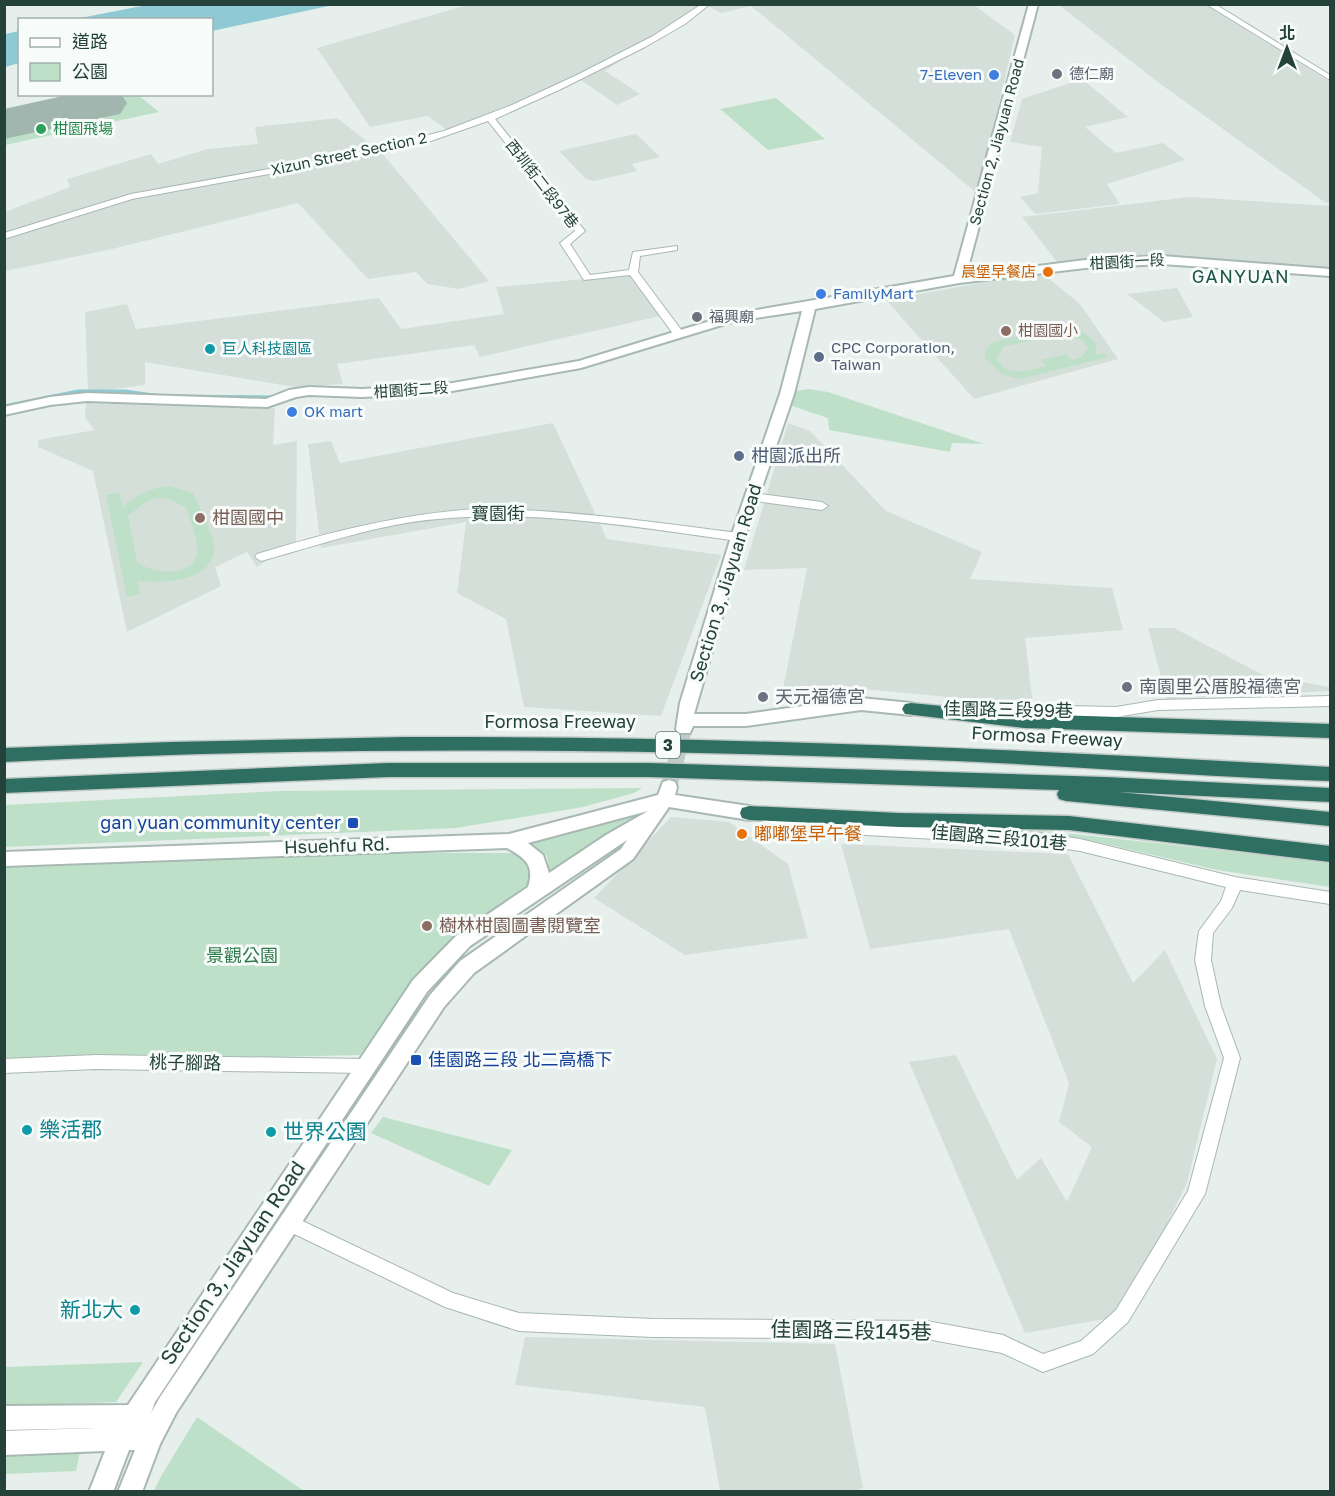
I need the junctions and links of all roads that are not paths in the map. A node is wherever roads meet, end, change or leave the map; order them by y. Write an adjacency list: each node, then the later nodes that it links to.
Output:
1 (707, 4): 5 (street, Xizun Street Section 2)
2 (1034, 4): 10 (street, Section 2, Jiayuan Road)
3 (1209, 4): 4 (street)
4 (1330, 78)
5 (489, 117): 6 (street, Xizun Street Section 2); 8 (street, 西圳街二段97巷)
6 (4, 236)
7 (674, 248): 8 (street)
8 (633, 272): 12 (street)
9 (1330, 273): 10 (street, 柑園街一段)
10 (959, 279): 11 (street)
11 (810, 306): 12 (street, 柑園街二段); 14 (street, Section 3, Jiayuan Road)
12 (678, 333): 13 (street, 柑園街二段)
13 (4, 411)
14 (752, 497): 15 (street); 16 (street, Section 3, Jiayuan Road)
15 (822, 506)
16 (738, 537): 17 (street, 寶園街); 20 (street, Section 3, Jiayuan Road)
17 (261, 556)
18 (1330, 701): 19 (street, 佳園路三段99巷)
19 (911, 709): 20 (street, 佳園路三段99巷); 21 (highway)
20 (685, 725)
21 (1330, 731)
22 (4, 755): 23 (highway, Formosa Freeway / 3)
23 (1020, 756): 24 (highway); 25 (highway, Formosa Freeway / 3)
24 (1330, 765)
25 (1330, 774)
26 (861, 777): 27 (highway, 3); 28 (highway, 3); 31 (highway)
27 (4, 786)
28 (1330, 795)
29 (662, 801): 30 (street, 佳園路三段101巷); 32 (street, Hsuehfu Rd.); 36 (street, Section 3, Jiayuan Road); 40 (street, Section 3, Jiayuan Road)
30 (749, 813): 33 (highway); 35 (street, 佳園路三段101巷)
31 (1330, 819)
32 (509, 841): 34 (street, Hsuehfu Rd.); 36 (street)
33 (1330, 854)
34 (4, 859)
35 (1235, 884): 37 (street, 佳園路三段101巷); 40 (street, 佳園路三段145巷)
36 (536, 891): 39 (street, Section 3, Jiayuan Road)
37 (1330, 898)
38 (4, 1066): 39 (street, 桃子腳路)
39 (365, 1066): 41 (street, Section 3, Jiayuan Road)
40 (290, 1223): 43 (street, Section 3, Jiayuan Road)
41 (134, 1415): 42 (street); 43 (street); 44 (street, Section 3, Jiayuan Road)
42 (4, 1418)
43 (156, 1429): 44 (street); 47 (street, Section 3, Jiayuan Road)
44 (122, 1439): 45 (street); 46 (street, Section 3, Jiayuan Road)
45 (4, 1443)
46 (101, 1491)
47 (130, 1491)

